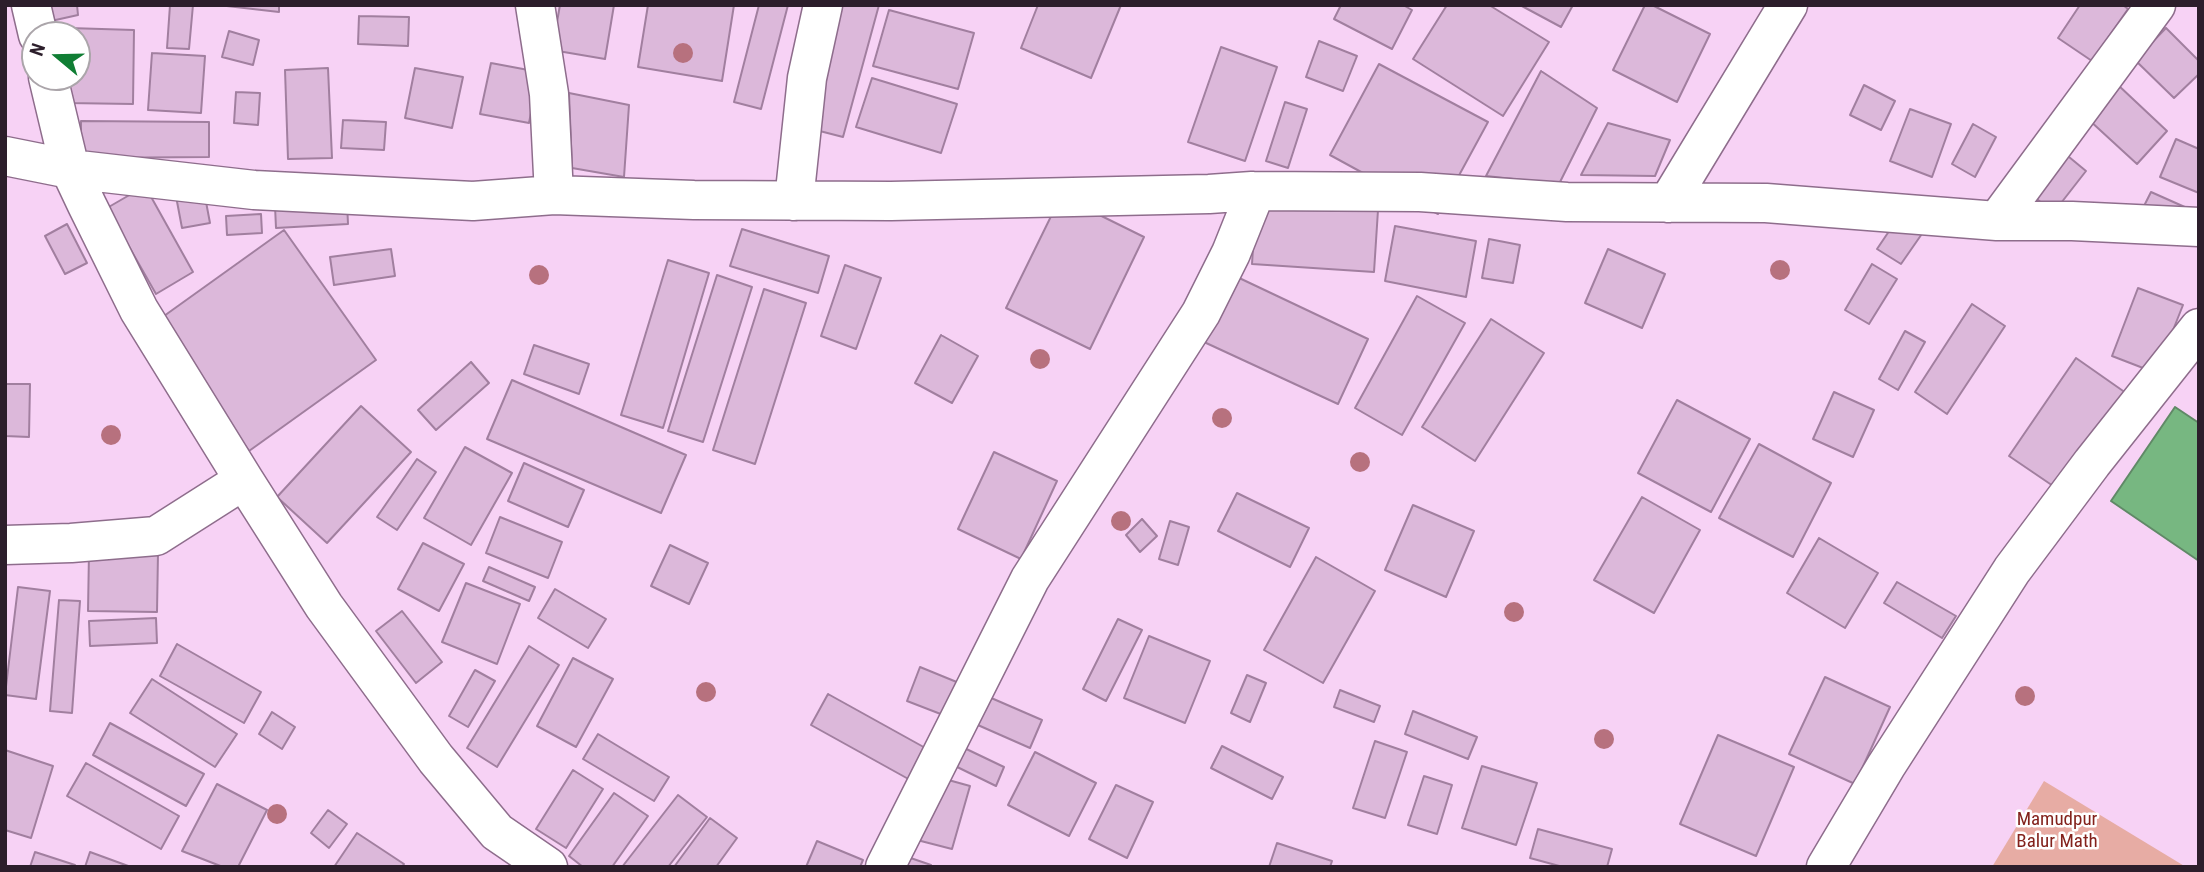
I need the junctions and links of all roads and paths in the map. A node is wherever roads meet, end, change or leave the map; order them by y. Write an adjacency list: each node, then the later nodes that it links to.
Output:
1 (535, 5): 9 (street)
2 (823, 5): 10 (street)
3 (1788, 5): 11 (street)
4 (2156, 5): 12 (street)
5 (51, 91): 7 (street)
6 (5, 156): 7 (street)
7 (70, 169): 9 (street); 15 (street)
8 (1251, 191): 10 (street); 11 (street); 18 (street)
9 (554, 195): 10 (street)
10 (794, 201)
11 (1668, 203): 12 (street)
12 (1997, 221): 13 (street)
13 (2199, 228)
14 (2199, 328): 19 (street)
15 (244, 480): 16 (street); 17 (street)
16 (5, 545)
17 (548, 867)
18 (885, 867)
19 (1826, 867)

